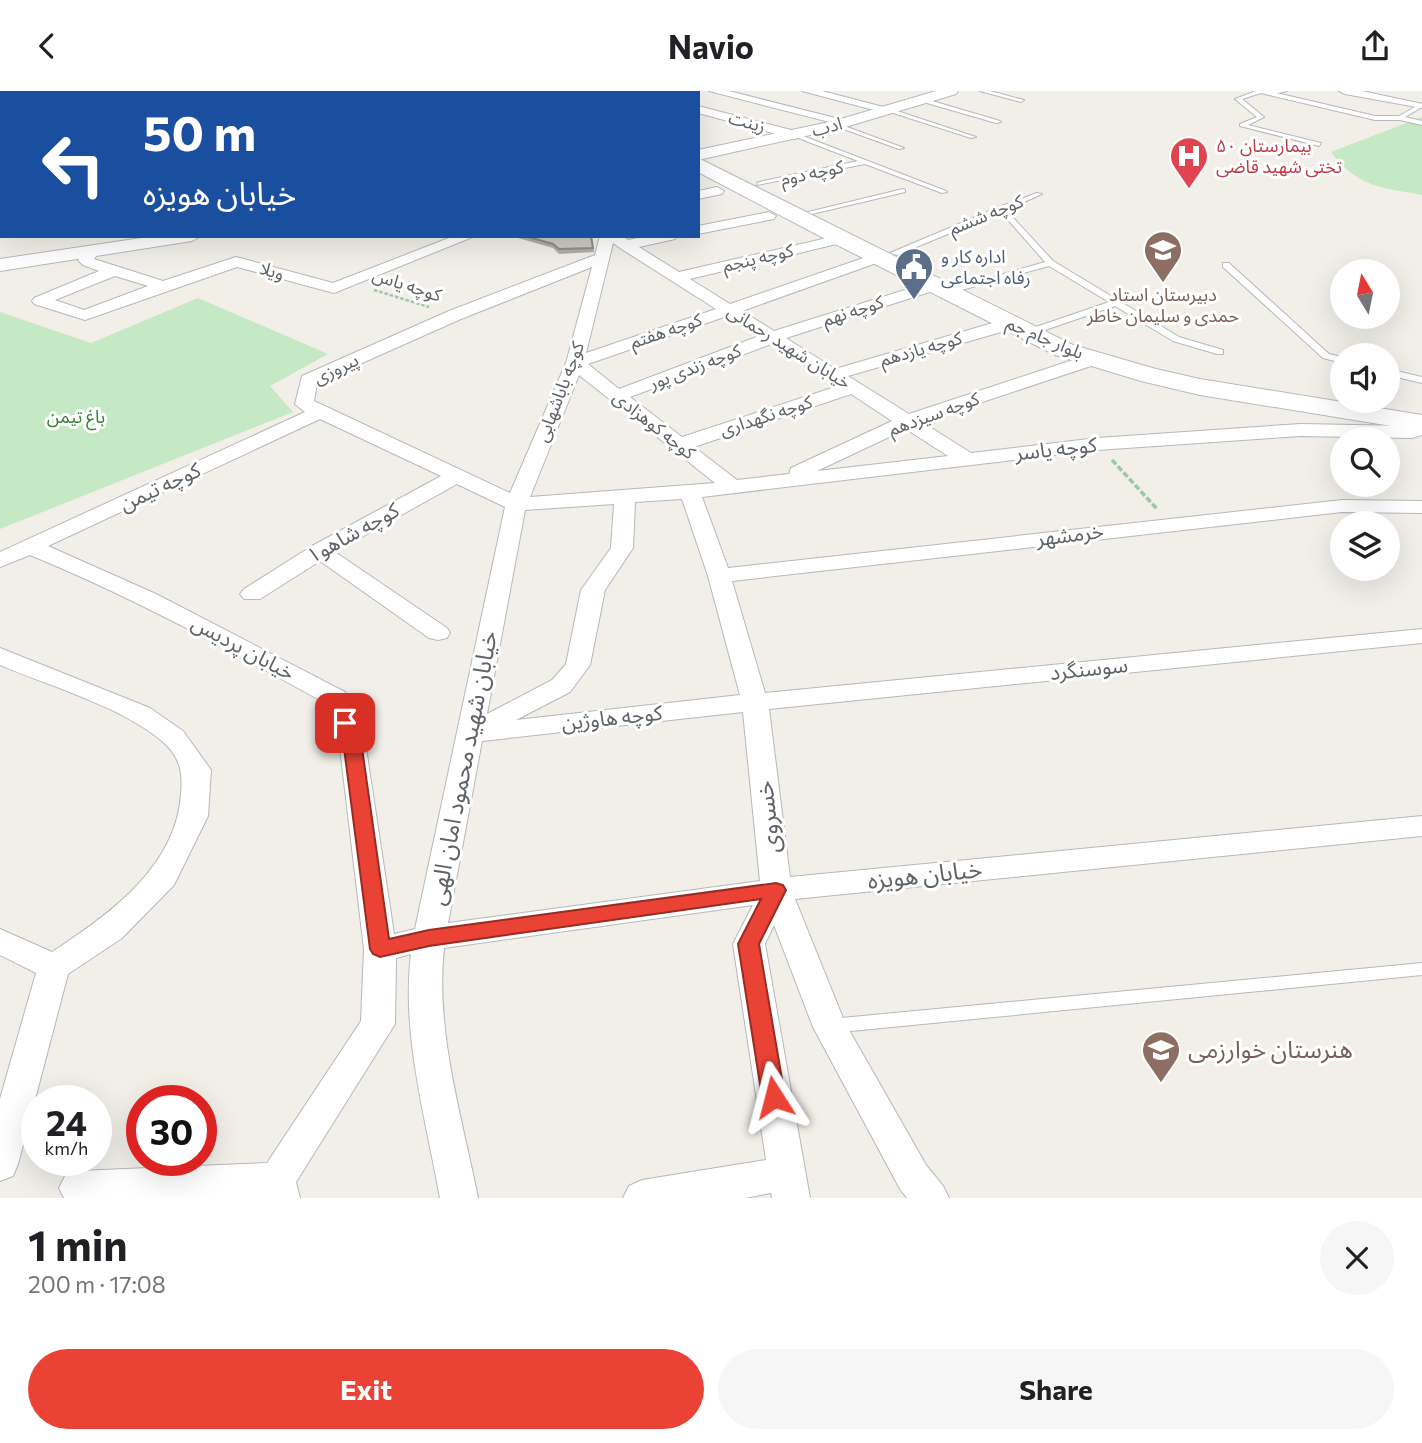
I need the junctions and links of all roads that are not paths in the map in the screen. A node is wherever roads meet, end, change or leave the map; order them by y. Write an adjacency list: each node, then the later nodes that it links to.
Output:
1 (715, 91): 14 (street)
2 (808, 91): 10 (street)
3 (983, 91): 7 (lane)
4 (1345, 91): 8 (street)
5 (1277, 92): 11 (lane); 17 (lane)
6 (937, 94): 10 (street, ادب); 12 (lane)
7 (1021, 100)
8 (1420, 106): 11 (lane)
9 (700, 110): 15 (street, زینت)
10 (889, 110): 14 (street, ادب); 16 (lane)
11 (1400, 118): 13 (lane)
12 (998, 122)
13 (1422, 123)
14 (841, 124): 15 (street, ادب); 18 (lane)
15 (795, 135): 19 (street, ادب); 22 (lane)
16 (973, 137)
17 (1319, 144)
18 (901, 148)
19 (700, 156)
20 (700, 156): 23 (main road, بلوار جام جم)
21 (700, 157): 37 (main road, بلوار جام جم)
22 (865, 162): 23 (lane, کوچه دوم); 26 (lane)
23 (759, 184): 30 (main road, بلوار جام جم)
24 (717, 191): 28 (street)
25 (903, 191): 30 (lane)
26 (944, 192)
27 (1038, 194): 29 (lane, کوچه ششم)
28 (700, 195)
29 (1001, 208): 39 (lane, کوچه ششم); 41 (lane)
30 (812, 212): 39 (main road, بلوار جام جم)
31 (769, 216): 32 (street)
32 (700, 230)
33 (179, 238): 38 (street)
34 (463, 238): 46 (street, ویلا)
35 (633, 238): 36 (street)
36 (615, 239): 40 (street, کوچه باباشهابی); 45 (street, خیابان شهید رحمانی)
37 (840, 239): 39 (main road, بلوار جام جم); 45 (street, کوچه پنجم)
38 (92, 251): 42 (street); 44 (street)
39 (886, 256): 47 (main road, بلوار جام جم); 48 (main road, بلوار جام جم); 50 (street, کوچه هفتم)
40 (602, 257): 57 (street, کوچه باباشهابی); 66 (street, پیروزی)
41 (1050, 263): 48 (lane); 49 (lane)
42 (0, 265)
43 (1226, 265): 55 (lane)
44 (112, 271): 46 (street); 46 (street, ویلا)
45 (677, 277): 50 (street, خیابان شهید رحمانی)
46 (163, 286)
47 (933, 286): 51 (main road, بلوار جام جم); 53 (street, کوچه نهم)
48 (961, 289): 52 (main road, بلوار جام جم)
49 (1118, 302): 52 (lane); 54 (lane)
50 (729, 310): 53 (street, خیابان شهید رحمانی); 57 (street, کوچه هفتم)
51 (1009, 324): 56 (main road, بلوار جام جم); 58 (street, کوچه یازدهم)
52 (1039, 329): 63 (main road, بلوار جام جم)
53 (773, 337): 58 (street, خیابان شهید رحمانی); 62 (street, کوچه زندی پور)
54 (1220, 352)
55 (1330, 357)
56 (1094, 359): 67 (street, کوچه سیزدهم); 68 (main road, بلوار جام جم)
57 (575, 363): 62 (street, کوچه کوهزادی); 76 (street, کوچه باباشهابی)
58 (833, 375): 61 (street, خیابان شهید رحمانی)
59 (1400, 375): 60 (lane)
60 (1422, 380)
61 (854, 387): 67 (street, خیابان شهید رحمانی); 69 (street, کوچه نگهداری)
62 (617, 396): 69 (street, کوچه کوهزادی)
63 (1330, 396)
64 (1400, 406): 65 (main road)
65 (1422, 409)
66 (320, 412): 71 (street, پیروزی); 78 (street, کوچه تیمن)
67 (907, 421): 70 (street, خیابان شهید رحمانی); 72 (street, کوچه سیزدهم)
68 (1422, 425): 70 (street, کوچه یاسر)
69 (679, 445): 73 (street, کوچه کوهزادی)
70 (967, 459): 72 (street, کوچه یاسر)
71 (457, 476): 76 (street, پیروزی); 79 (street, کوچه شاهو۱)
72 (778, 481): 73 (street, کوچه یاسر)
73 (733, 487): 74 (street, کوچه یاسر)
74 (690, 492): 75 (street, کوچه یاسر); 81 (street, خسروی)
75 (625, 496): 76 (street, کوچه یاسر); 87 (street)
76 (516, 504): 87 (street, خیابان شهید محمود امان الهی)
77 (1422, 507): 81 (street, خرمشهر)
78 (31, 547): 80 (street, کوچه تیمن); 92 (street, خیابان پردیس)
79 (320, 551): 82 (street, کوچه شاهو۱); 83 (street)
80 (0, 560)
81 (719, 576): 86 (street, خسروی)
82 (252, 594)
83 (438, 633)
84 (1422, 636): 86 (street, سوسنگرد)
85 (0, 656): 93 (street)
86 (755, 702): 87 (street, کوچه هاوژین); 89 (street, خسروی)
87 (469, 734): 90 (street, خیابان شهید محمود امان الهی)
88 (1418, 830): 89 (street, خیابان هویزه)
89 (776, 890): 90 (street, خیابان هویزه); 95 (street, خسروی); 97 (street)
90 (429, 938): 92 (street, خیابان هویزه); 100 (street, خیابان شهید محمود امان الهی)
91 (0, 941): 93 (street)
92 (380, 949): 99 (street, خیابان پردیس)
93 (54, 967): 96 (street)
94 (1422, 969): 95 (lane)
95 (830, 1027): 102 (street, خسروی)
96 (0, 1164)
97 (789, 1186): 101 (street)
98 (78, 1188): 99 (street)
99 (279, 1189)
100 (459, 1198)
101 (642, 1198)
102 (930, 1198)

